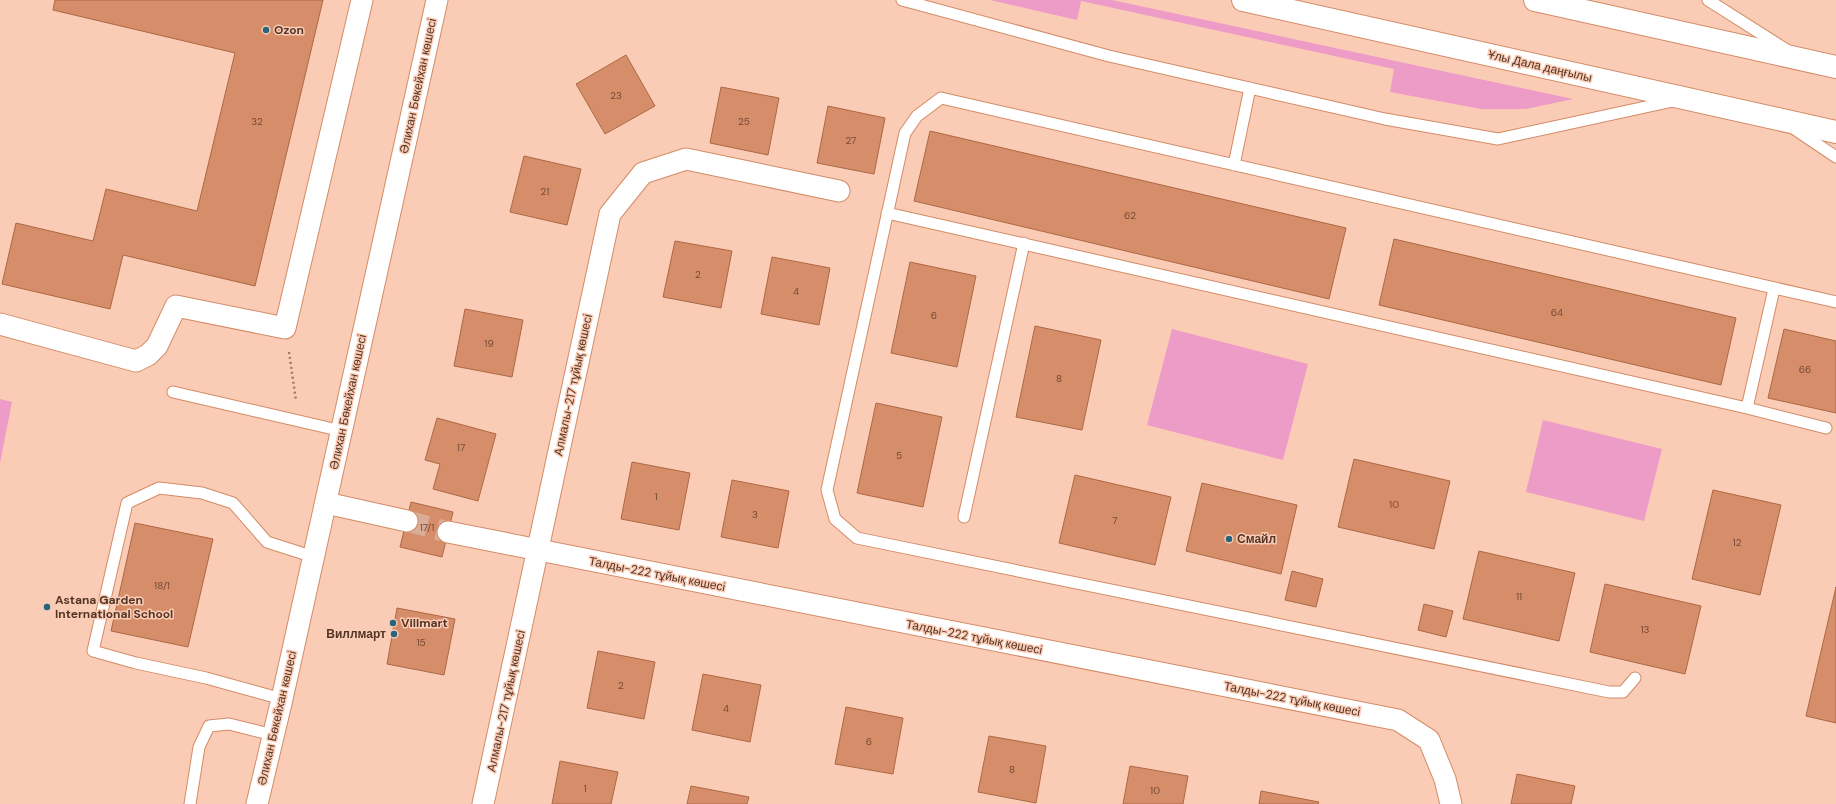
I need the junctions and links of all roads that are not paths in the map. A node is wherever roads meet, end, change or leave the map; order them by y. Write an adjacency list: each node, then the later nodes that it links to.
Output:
1 (362, 0): 21 (street)
2 (437, 0): 25 (street, Әлихан Бөкейхан көшесі)
3 (902, 0): 10 (lane)
4 (1243, 0): 11 (main road, Ұлы Дала даңғылы)
5 (1535, 0): 8 (main road)
6 (1708, 0): 8 (lane)
7 (1836, 59): 8 (lane)
8 (1806, 60): 9 (main road)
9 (1836, 67)
10 (1250, 88): 11 (lane); 15 (lane)
11 (1683, 99): 12 (main road, Ұлы Дала даңғылы)
12 (1781, 120): 13 (main road, Ұлы Дала даңғылы); 14 (lane)
13 (1836, 132)
14 (1836, 157)
15 (1234, 165): 17 (lane); 19 (lane)
16 (839, 191): 30 (street, Алмалы-217 тұйық көшесі)
17 (887, 213): 18 (lane); 32 (lane)
18 (1024, 244): 23 (lane); 27 (lane)
19 (1774, 289): 20 (lane); 23 (lane)
20 (1836, 302)
21 (0, 324)
22 (173, 392): 25 (lane)
23 (1747, 408): 24 (lane)
24 (1826, 428)
25 (342, 431): 26 (street, Әлихан Бөкейхан көшесі)
26 (326, 503): 28 (street); 31 (street, Әлихан Бөкейхан көшесі)
27 (964, 517)
28 (407, 521)
29 (448, 532): 30 (street, Талды-222 тұйық көшесі)
30 (538, 550): 37 (street, Алмалы-217 тұйық көшесі); 38 (street, Талды-222 тұйық көшесі)
31 (314, 557): 33 (street, Әлихан Бөкейхан көшесі); 33 (lane)
32 (1635, 678)
33 (282, 699): 34 (street, Әлихан Бөкейхан көшесі)
34 (273, 735): 35 (lane); 36 (street, Әлихан Бөкейхан көшесі)
35 (190, 804)
36 (257, 804)
37 (483, 804)
38 (1451, 804)

